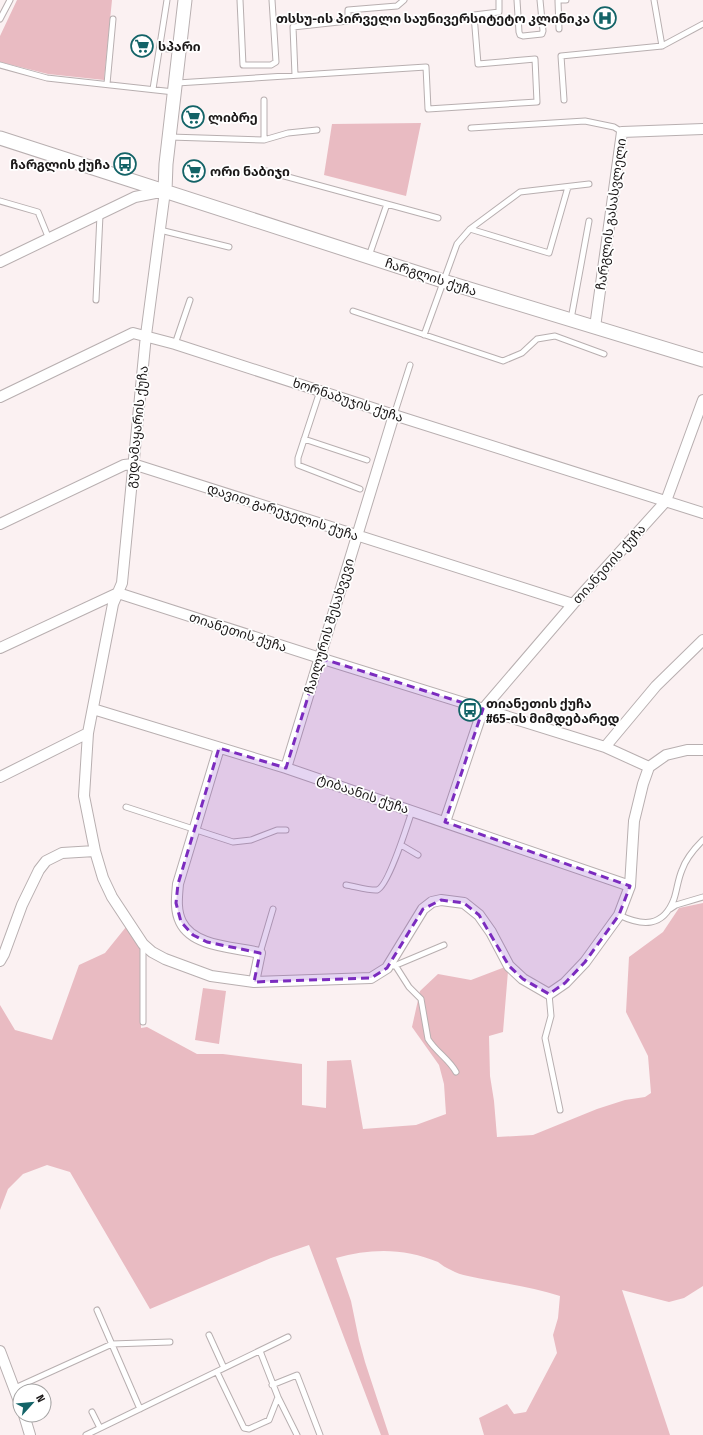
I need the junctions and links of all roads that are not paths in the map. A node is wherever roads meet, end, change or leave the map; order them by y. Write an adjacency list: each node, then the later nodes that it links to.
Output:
1 (10, 0): 13 (lane)
2 (167, 0): 18 (lane)
3 (185, 0): 19 (street, გუდამაყარის ქუჩა)
4 (240, 0): 5 (lane)
5 (272, 0)
6 (404, 0): 21 (lane)
7 (498, 0): 21 (lane)
8 (517, 0): 9 (lane)
9 (540, 0)
10 (558, 0): 11 (lane); 16 (lane)
11 (566, 0)
12 (654, 0): 17 (lane)
13 (0, 19)
14 (113, 19): 22 (lane)
15 (703, 24): 17 (lane)
16 (559, 29)
17 (662, 46): 26 (lane)
18 (160, 48): 19 (lane); 24 (lane)
19 (179, 50): 23 (street, გუდამაყარის ქუჩა)
20 (0, 65): 22 (lane)
21 (295, 75): 23 (lane)
22 (107, 84): 24 (lane)
23 (175, 87): 24 (lane); 31 (street, გუდამაყარის ქუჩა)
24 (153, 89)
25 (264, 100): 33 (lane)
26 (564, 100)
27 (471, 128): 30 (lane)
28 (317, 130): 33 (lane)
29 (703, 130): 30 (street, ჩარგლის გასასვლელი)
30 (622, 132): 54 (street, ჩარგლის გასასვლელი)
31 (170, 137): 33 (lane); 37 (street, გუდამაყარის ქუჩა)
32 (0, 138): 37 (street, ჩარგლის ქუჩა)
33 (264, 140)
34 (266, 171): 39 (lane)
35 (589, 184): 36 (lane)
36 (568, 187): 43 (lane); 43 (lane)
37 (165, 191): 40 (street); 44 (street, გუდამაყარის ქუჩა); 47 (street, ჩარგლის ქუჩა)
38 (0, 201): 45 (lane)
39 (387, 204): 41 (lane); 47 (lane)
40 (100, 215): 45 (street); 50 (lane)
41 (438, 218)
42 (589, 222): 53 (lane)
43 (470, 229): 49 (lane)
44 (160, 230): 46 (lane); 56 (street, გუდამაყარის ქუჩა)
45 (48, 239): 48 (street)
46 (229, 248)
47 (368, 256): 49 (street, ჩარგლის ქუჩა)
48 (0, 262)
49 (443, 281): 53 (street, ჩარგლის ქუჩა); 55 (lane)
50 (96, 300)
51 (190, 300): 57 (lane)
52 (353, 311): 55 (lane)
53 (571, 321): 54 (street, ჩარგლის ქუჩა)
54 (595, 326): 59 (street, ჩარგლის ქუჩა)
55 (424, 335): 58 (lane)
56 (146, 336): 57 (street, ხორნაბუჯის ქუჩა); 62 (street, ხორნაბუჯის ქუჩა); 67 (street, გუდამაყარის ქუჩა)
57 (176, 344): 61 (street, ხორნაბუჯის ქუჩა)
58 (604, 354)
59 (703, 360)
60 (410, 365): 64 (lane)
61 (320, 391): 64 (street, ხორნაბუჯის ქუჩა); 65 (lane)
62 (0, 397)
63 (703, 400): 69 (street, თიანეთის ქუჩა)
64 (394, 415): 69 (street, ხორნაბუჯის ქუჩა); 72 (street, ჩაილურის შესახვევი)
65 (304, 439): 66 (lane); 68 (lane)
66 (366, 460)
67 (133, 464): 71 (street); 72 (street, დავით გარეჯელის ქუჩა); 73 (street, გუდამაყარის ქუჩა)
68 (360, 488)
69 (666, 501): 70 (street, ხორნაბუჯის ქუჩა); 74 (street, თიანეთის ქუჩა)
70 (703, 513)
71 (0, 524)
72 (357, 535): 74 (street, დავით გარეჯელის ქუჩა); 77 (street, ჩაილურის შესახვევი)
73 (118, 593): 76 (street); 77 (street, თიანეთის ქუჩა); 78 (street, გუდამაყარის ქუჩა)
74 (573, 604): 79 (street, თიანეთის ქუჩა)
75 (703, 640): 81 (street)
76 (0, 648)
77 (320, 658): 79 (street, თიანეთის ქუჩა); 85 (street, ჩაილურის შესახვევი)
78 (93, 709): 80 (street, გუდამაყარის ქუჩა); 82 (street, ტიბაანის ქუჩა)
79 (483, 709): 81 (street, თიანეთის ქუჩა); 89 (street, თიანეთის ქუჩა)
80 (88, 733): 86 (street); 94 (street, გუდამაყარის ქუჩა)
81 (605, 747): 84 (street, თიანეთის ქუჩა)
82 (219, 748): 85 (street, ტიბაანის ქუჩა); 90 (street)
83 (703, 750): 84 (street)
84 (649, 767): 97 (street)
85 (286, 768): 88 (street, ტიბაანის ქუჩა)
86 (0, 777)
87 (126, 807): 90 (lane)
88 (412, 811): 89 (street, ტიბაანის ქუჩა); 93 (lane)
89 (445, 822): 97 (street, ტიბაანის ქუჩა)
90 (194, 830): 91 (lane); 104 (street)
91 (286, 830)
92 (703, 840): 100 (lane)
93 (401, 845): 95 (lane); 96 (lane)
94 (95, 851): 102 (street, გუდამაყარის ქუჩა); 105 (street)
95 (418, 855)
96 (346, 885)
97 (630, 886): 101 (street)
98 (703, 897): 100 (lane)
99 (273, 909): 104 (lane)
100 (669, 909): 101 (lane)
101 (618, 915): 108 (street)
102 (143, 944): 107 (street); 109 (lane)
103 (444, 945): 106 (lane)
104 (260, 953): 107 (street)
105 (0, 961)
106 (392, 967): 107 (street); 108 (street); 110 (lane)
107 (254, 982)
108 (549, 994): 111 (lane)
109 (143, 1022)
110 (456, 1072)
111 (560, 1110)
112 (97, 1310): 116 (lane)
113 (209, 1334): 119 (lane)
114 (288, 1337): 118 (lane)
115 (170, 1342): 116 (lane)
116 (112, 1344): 122 (lane); 125 (lane)
117 (0, 1350): 121 (street)
118 (260, 1351): 119 (lane); 123 (lane)
119 (224, 1368): 120 (lane)
120 (217, 1372): 124 (lane); 125 (lane)
121 (13, 1383)
122 (26, 1383)
123 (272, 1385): 124 (lane); 132 (lane)
124 (278, 1397): 131 (lane)
125 (140, 1409): 128 (lane)
126 (92, 1412): 128 (lane)
127 (26, 1423): 129 (street)
128 (100, 1428): 130 (lane)
129 (30, 1435)
130 (86, 1435)
131 (297, 1435)
132 (320, 1435)

